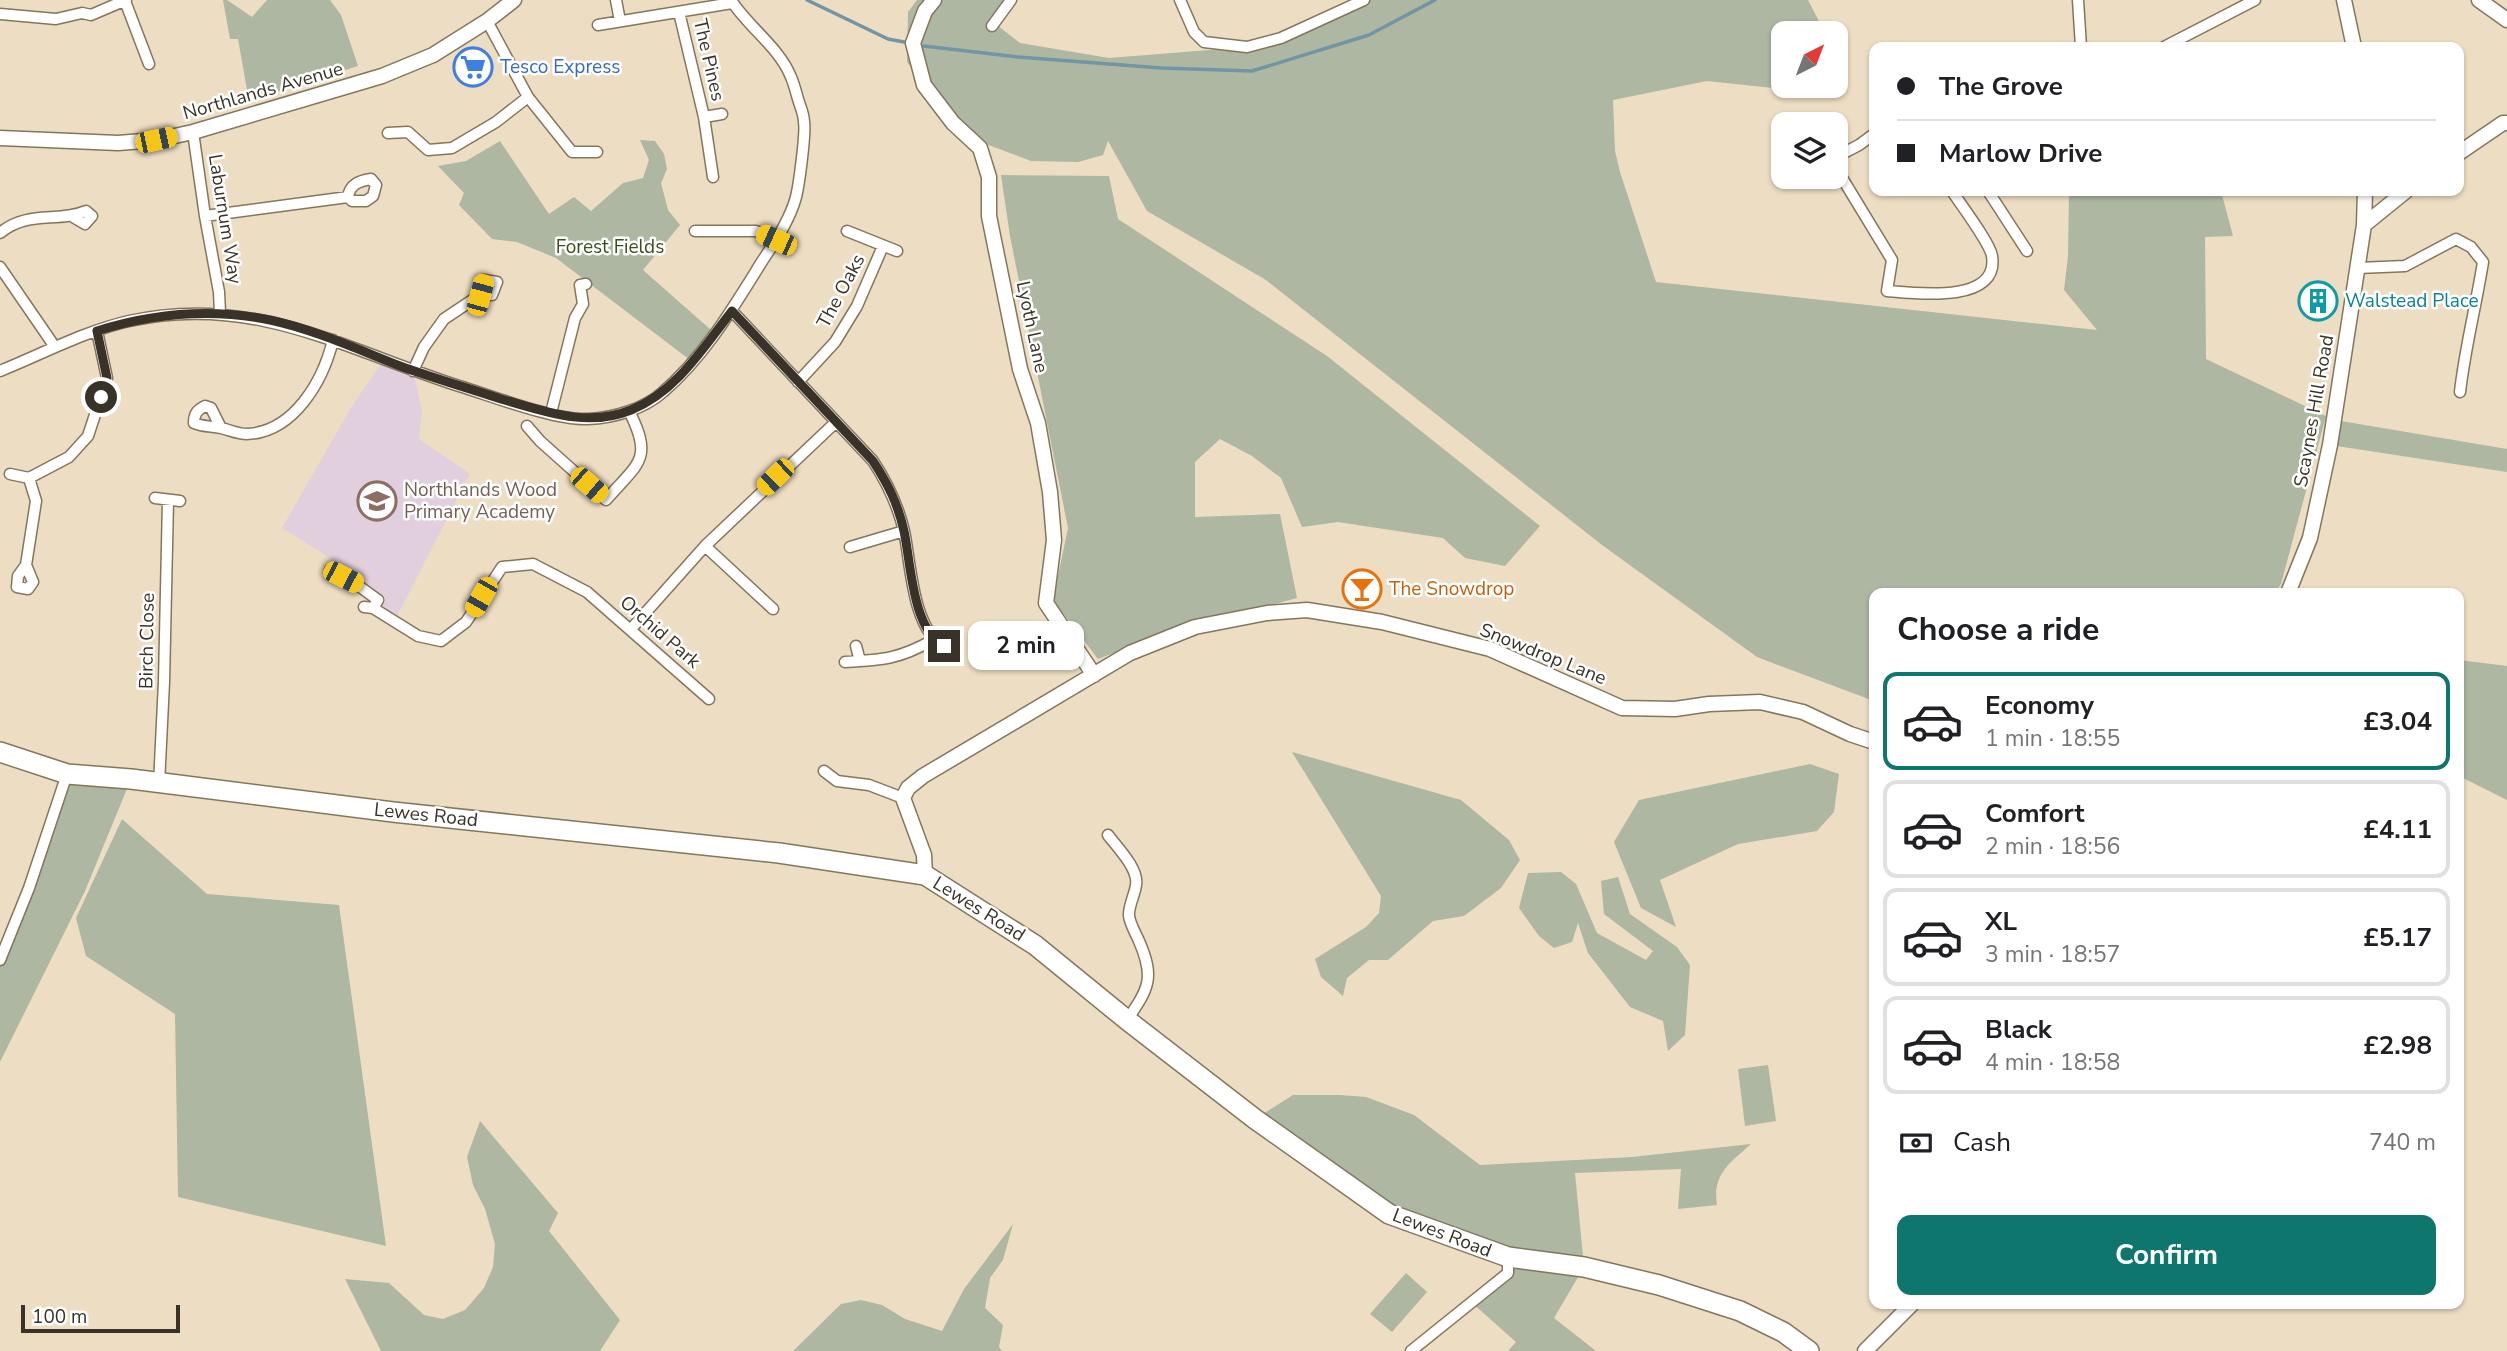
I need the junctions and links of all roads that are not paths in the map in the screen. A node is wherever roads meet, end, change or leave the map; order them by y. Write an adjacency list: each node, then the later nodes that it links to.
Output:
1 (126, 0): 14 (street); 23 (street)
2 (514, 0): 17 (street, Northlands Avenue)
3 (616, 0): 16 (street)
4 (934, 0): 86 (street, Lyoth Lane)
5 (1011, 0): 19 (street)
6 (1180, 0): 7 (street)
7 (1364, 0)
8 (2078, 0): 20 (street)
9 (2255, 0): 21 (street)
10 (2344, 0): 22 (street)
11 (2479, 0): 15 (street)
12 (731, 1): 13 (street); 48 (street)
13 (679, 12): 16 (street); 26 (street, The Pines)
14 (0, 14)
15 (2507, 20)
16 (620, 21): 18 (street)
17 (487, 22): 24 (street); 28 (street, Northlands Avenue)
18 (598, 25)
19 (992, 26)
20 (2081, 42)
21 (2174, 42)
22 (2353, 42)
23 (149, 64)
24 (528, 97): 29 (street); 34 (street)
25 (722, 114): 26 (street, The Pines)
26 (704, 117): 35 (street, The Pines)
27 (2507, 123): 32 (street)
28 (193, 132): 30 (street, Northlands Avenue); 43 (street, Laburnum Way)
29 (388, 133)
30 (0, 138)
31 (1869, 138): 33 (street)
32 (2464, 150)
33 (1848, 151)
34 (597, 152)
35 (713, 177)
36 (1848, 187): 37 (street)
37 (1955, 196)
38 (1991, 196): 51 (street)
39 (2365, 196): 44 (street, Scaynes Hill Road)
40 (2400, 196): 44 (street)
41 (348, 197): 43 (street)
42 (73, 216): 47 (street)
43 (205, 216): 57 (street, Laburnum Way)
44 (2364, 225): 53 (street, Scaynes Hill Road)
45 (695, 231): 48 (street)
46 (847, 231): 49 (street, The Oaks)
47 (0, 233)
48 (776, 240): 56 (street)
49 (883, 246): 50 (street, The Oaks); 63 (street, The Oaks)
50 (897, 251)
51 (2027, 251)
52 (0, 267): 60 (street)
53 (2358, 268): 64 (street); 80 (street, Scaynes Hill Road)
54 (586, 284): 66 (street)
55 (480, 295): 62 (street)
56 (732, 311): 63 (street); 65 (street)
57 (220, 313): 58 (street); 59 (street)
58 (97, 331): 60 (street); 71 (street)
59 (333, 340): 62 (street); 69 (street)
60 (55, 347): 61 (street)
61 (0, 371)
62 (413, 371): 66 (street)
63 (798, 382): 67 (street)
64 (2460, 392)
65 (629, 411): 66 (street); 68 (street)
66 (551, 414)
67 (836, 422): 75 (street); 77 (street)
68 (527, 426)
69 (221, 428)
70 (10, 474): 71 (street)
71 (29, 478): 78 (street)
72 (155, 498): 73 (street)
73 (168, 500): 74 (street); 92 (street, Birch Close)
74 (180, 501)
75 (904, 531): 76 (street); 85 (street)
76 (855, 541)
77 (705, 546): 81 (street); 82 (street)
78 (26, 565)
79 (330, 570): 82 (street, Orchid Park)
80 (2290, 588)
81 (773, 609)
82 (631, 629): 87 (street, Orchid Park)
83 (856, 646): 85 (street)
84 (845, 662): 85 (street)
85 (860, 662)
86 (1094, 674): 88 (street, Snowdrop Lane); 93 (street, Snowdrop Lane)
87 (709, 699)
88 (1869, 740)
89 (0, 752): 91 (highway, Lewes Road)
90 (824, 771): 93 (street)
91 (67, 774): 92 (highway, Lewes Road); 96 (street)
92 (159, 784): 95 (highway, Lewes Road)
93 (903, 798): 95 (street)
94 (1108, 835): 97 (street)
95 (925, 875): 97 (highway, Lewes Road)
96 (0, 960)
97 (1127, 1020): 98 (highway, Lewes Road)
98 (1507, 1257): 100 (street); 101 (highway, Lewes Road)
99 (1907, 1309): 102 (street)
100 (1411, 1351)
101 (1809, 1351)
102 (1865, 1351)

